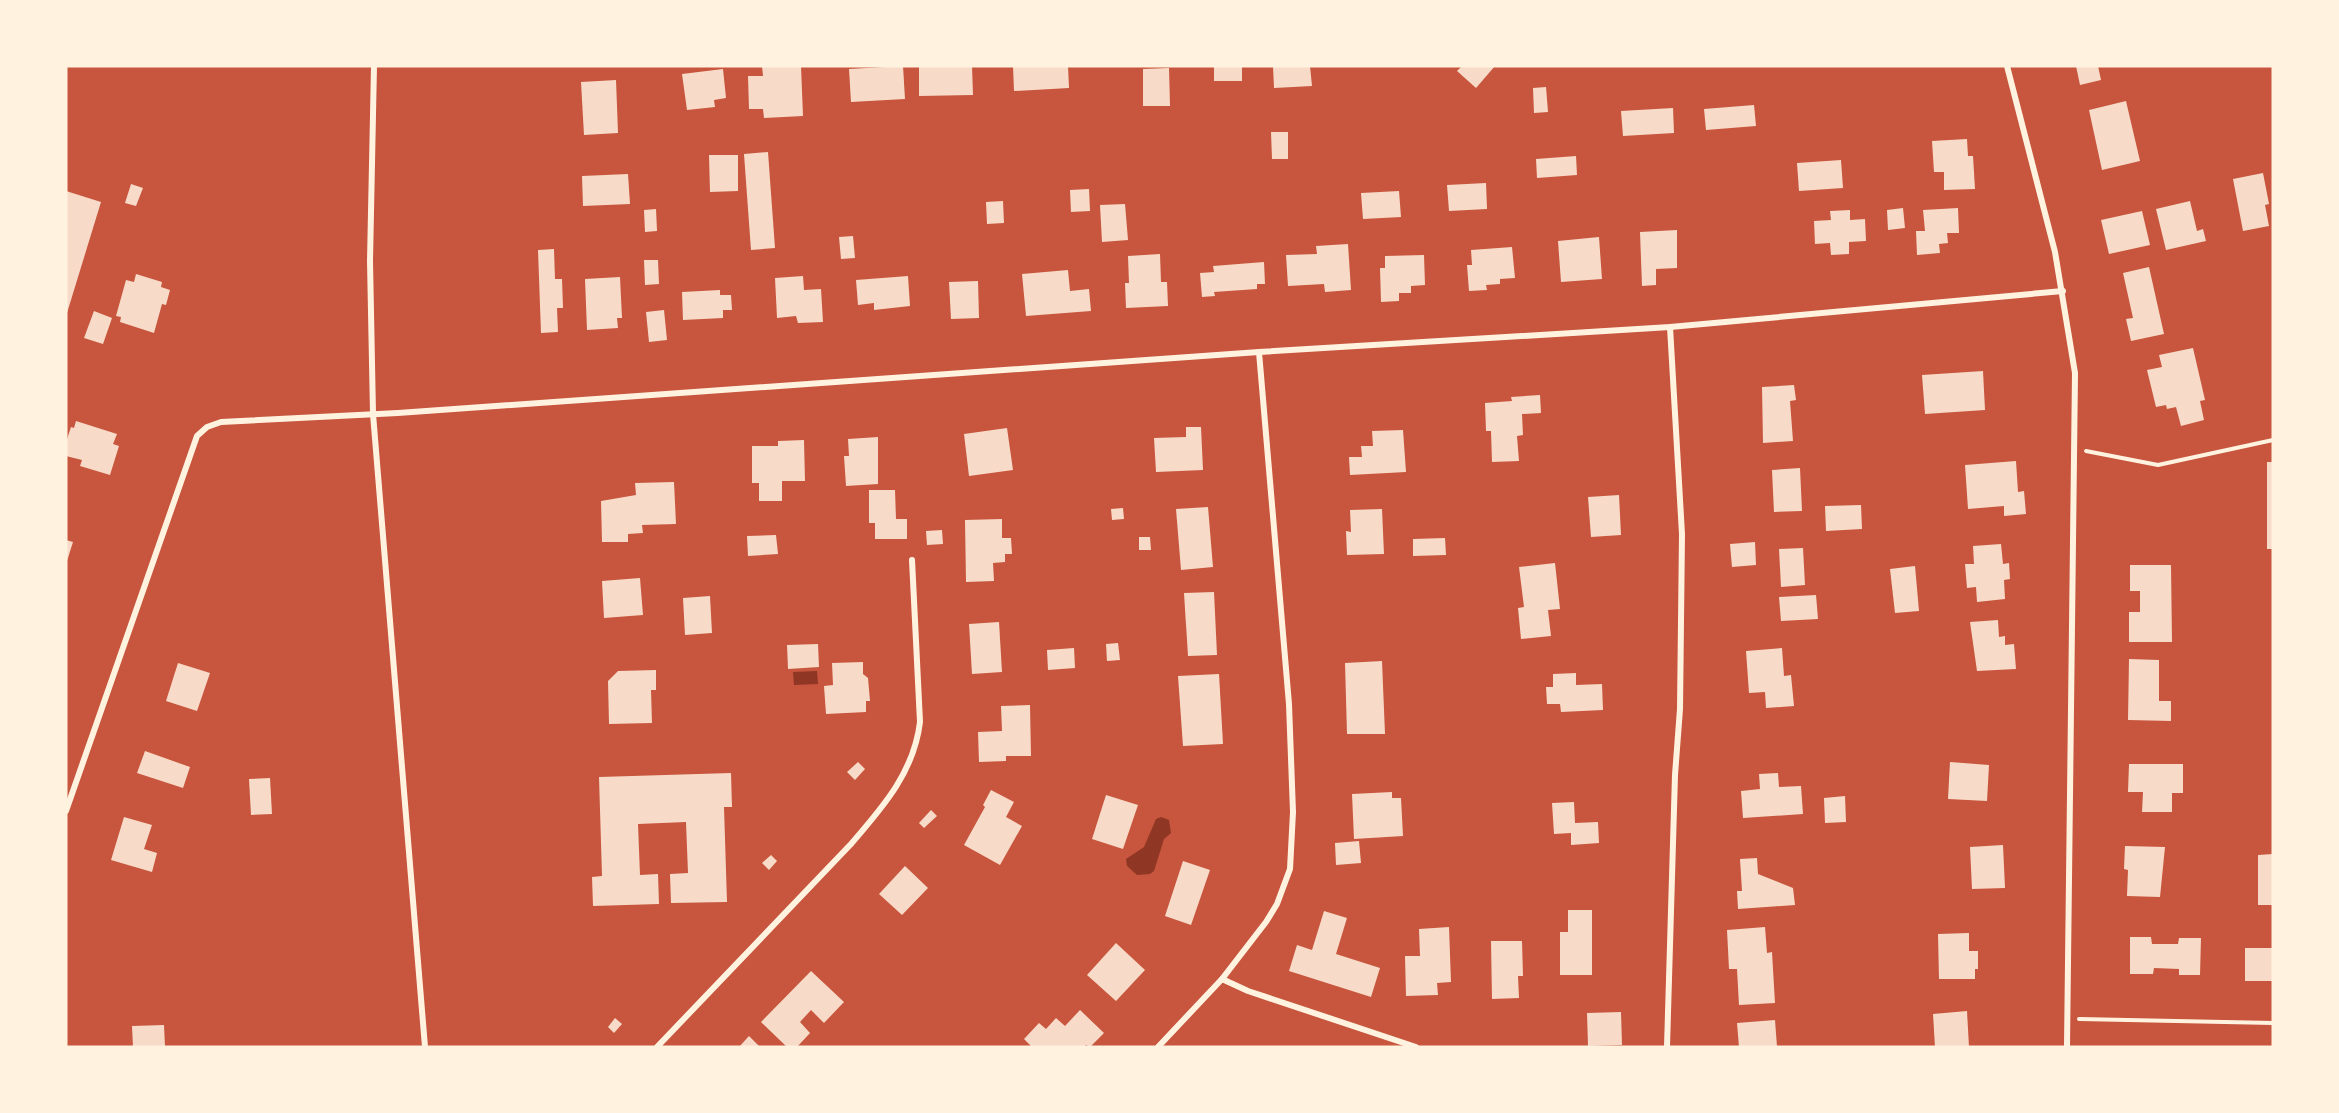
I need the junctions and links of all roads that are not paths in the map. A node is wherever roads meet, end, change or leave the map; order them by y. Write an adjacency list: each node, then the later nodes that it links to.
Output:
1 (374, 66): 6 (street)
2 (2007, 66): 3 (street)
3 (2063, 291): 4 (street); 15 (street)
4 (1670, 327): 5 (street); 14 (street)
5 (1258, 352): 6 (street); 9 (street)
6 (373, 414): 8 (street); 10 (street)
7 (912, 560): 11 (street)
8 (66, 811)
9 (1222, 980): 12 (street); 13 (street)
10 (425, 1047)
11 (657, 1047)
12 (1158, 1047)
13 (1416, 1047)
14 (1668, 1047)
15 (2067, 1047)

